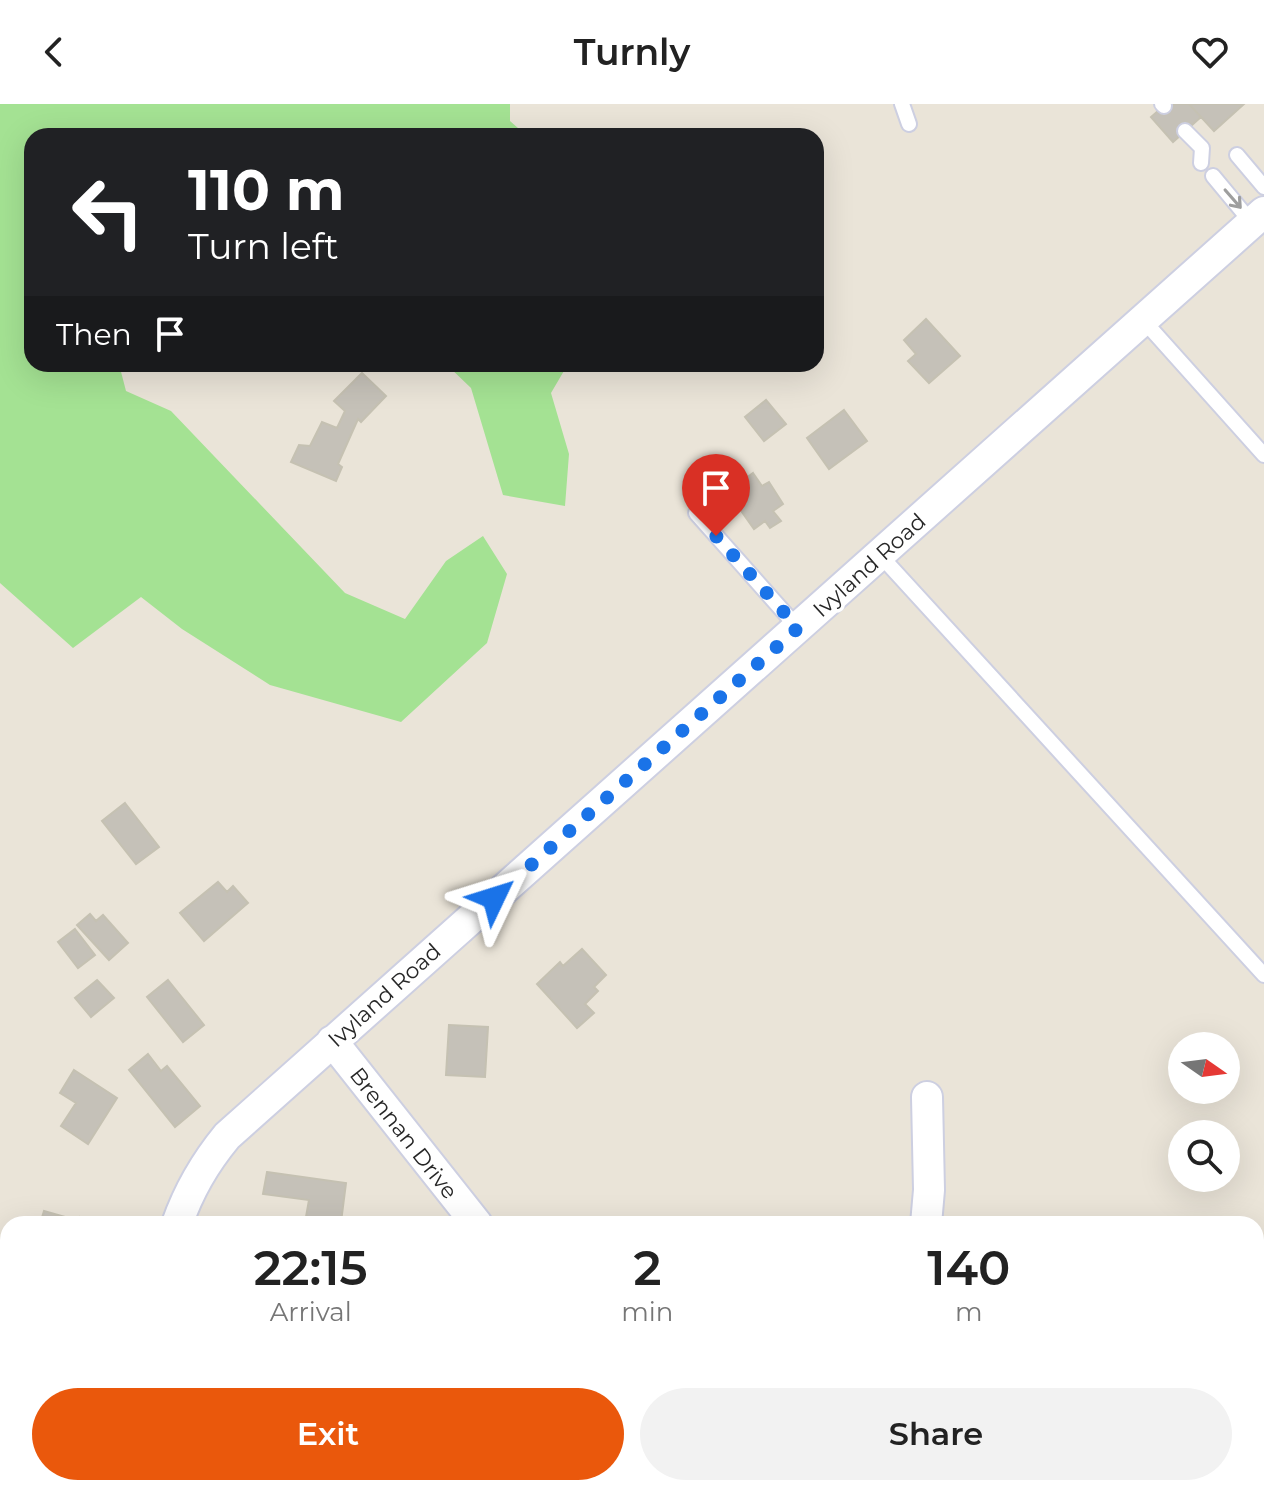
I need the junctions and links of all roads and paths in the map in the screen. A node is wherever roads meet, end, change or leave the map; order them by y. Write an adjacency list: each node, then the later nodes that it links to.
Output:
1 (902, 104): 2 (lane)
2 (909, 124)
3 (1185, 131): 5 (lane)
4 (1237, 155): 7 (lane)
5 (1201, 163)
6 (1213, 176): 8 (lane, one-way to 8)
7 (1264, 187)
8 (1258, 218): 9 (street, Ivyland Road)
9 (1144, 321): 10 (lane); 12 (street, Ivyland Road)
10 (1264, 455)
11 (696, 513): 13 (lane)
12 (880, 555): 13 (street, Ivyland Road); 14 (lane)
13 (798, 628): 16 (street, Ivyland Road)
14 (1258, 958): 15 (lane)
15 (1264, 975)
16 (332, 1041): 18 (street, Ivyland Road); 19 (street, Brennan Drive)
17 (927, 1097): 20 (street)
18 (180, 1216)
19 (471, 1216)
20 (927, 1216)

